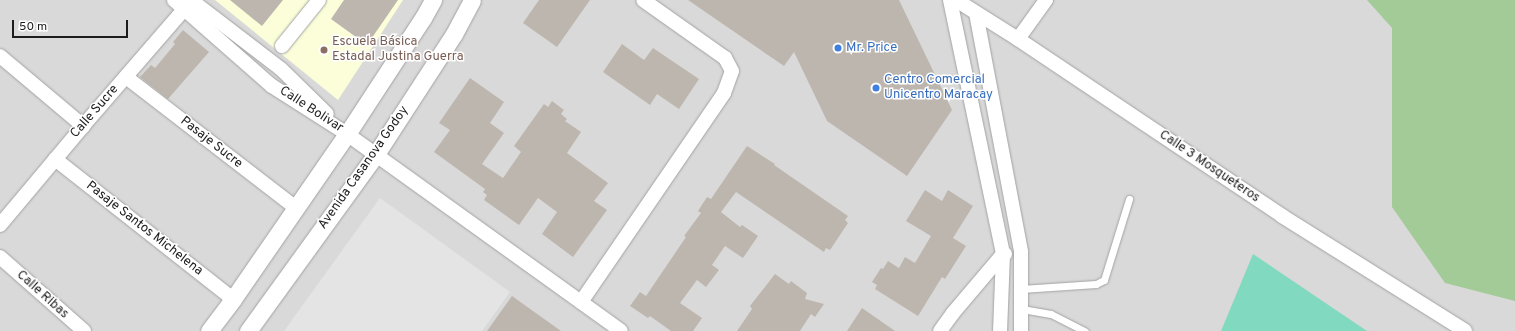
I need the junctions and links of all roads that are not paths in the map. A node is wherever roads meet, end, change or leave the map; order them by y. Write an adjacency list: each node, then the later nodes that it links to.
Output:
1 (174, 0): 9 (street, Calle Bolivar)
2 (318, 0): 12 (street)
3 (433, 0): 16 (street)
4 (472, 0): 17 (street, Avenida Casanova Godoy)
5 (643, 0): 27 (street)
6 (950, 0): 23 (street)
7 (956, 0): 10 (street, Calle 3 Mosqueteros)
8 (1046, 0): 11 (street)
9 (190, 3): 14 (street, Calle Sucre); 16 (street, Calle Bolivar)
10 (976, 13): 11 (street, Calle 3 Mosqueteros); 22 (street)
11 (1018, 39): 38 (street, Calle 3 Mosqueteros)
12 (282, 46)
13 (0, 56): 15 (street)
14 (126, 77): 15 (street, Calle Sucre); 20 (street, Pasaje Sucre)
15 (83, 126): 18 (street, Calle Sucre)
16 (347, 134): 17 (street, Calle Bolivar); 20 (street)
17 (376, 154): 27 (street, Calle Bolivar); 32 (street, Avenida Casanova Godoy)
18 (55, 159): 21 (street, Calle Sucre); 26 (street, Pasaje Santos Michelena)
19 (1129, 199): 25 (lane)
20 (296, 208): 26 (street)
21 (0, 225)
22 (1021, 252): 23 (street); 25 (street)
23 (1003, 254): 34 (street); 35 (street)
24 (0, 258): 29 (street, Calle Ribas)
25 (1021, 289): 28 (street)
26 (234, 299): 31 (street)
27 (581, 302): 33 (street, Calle Bolivar)
28 (1022, 309): 36 (street); 37 (lane)
29 (66, 325): 30 (street, Calle Ribas)
30 (84, 331)
31 (209, 331)
32 (248, 331)
33 (621, 331)
34 (940, 331)
35 (1000, 331)
36 (1021, 331)
37 (1085, 331)
38 (1465, 331)

